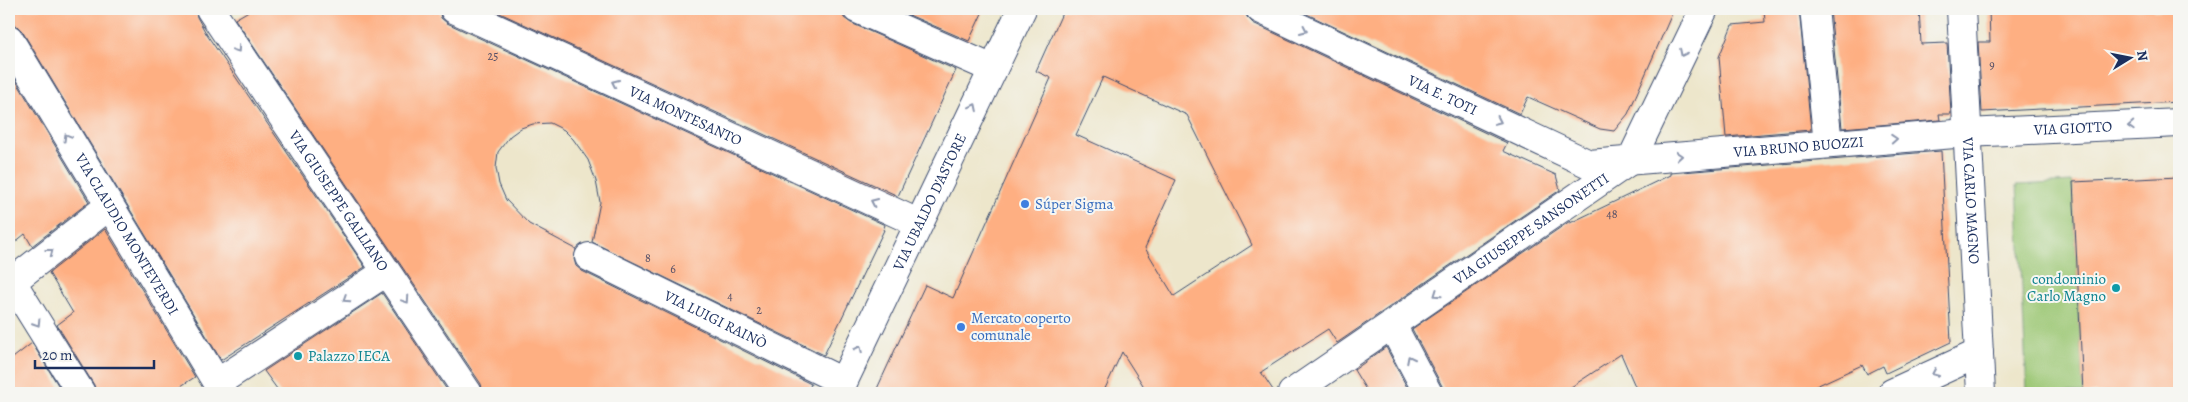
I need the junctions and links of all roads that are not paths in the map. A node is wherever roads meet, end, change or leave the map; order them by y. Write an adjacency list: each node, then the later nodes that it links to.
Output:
1 (454, 9): 16 (street, VIA MONTESANTO, one-way to 1)
2 (857, 9): 10 (street)
3 (1022, 9): 10 (street, VIA UBALDO D'ASTORE)
4 (1260, 9): 14 (street, VIA E. TOTI, one-way to 14)
5 (1704, 9): 14 (street, VIA GIUSEPPE SANSONETTI, one-way to 14)
6 (1814, 9): 13 (street)
7 (1961, 9): 12 (street, VIA CARLO MAGNO)
8 (212, 10): 18 (street, VIA GIUSEPPE GALLIANO, one-way to 18)
9 (9, 39): 15 (street, VIA CLAUDIO MONTEVERDI, one-way to 9)
10 (992, 69): 16 (street, VIA UBALDO D'ASTORE, one-way to 10)
11 (2179, 124): 12 (street, VIA GIOTTO, one-way to 12)
12 (1967, 133): 13 (street, VIA BRUNO BUOZZI, one-way to 12); 21 (street, VIA CARLO MAGNO)
13 (1828, 144): 14 (street, VIA BRUNO BUOZZI, one-way to 13)
14 (1631, 160): 20 (street, VIA GIUSEPPE SANSONETTI, one-way to 20)
15 (109, 206): 18 (street, VIA CLAUDIO MONTEVERDI, one-way to 15); 19 (street, one-way to 15)
16 (918, 223): 22 (street, VIA UBALDO D'ASTORE, one-way to 16)
17 (589, 257): 22 (street, VIA LUIGI RAINÒ)
18 (386, 272): 24 (street, VIA GIUSEPPE GALLIANO, one-way to 24)
19 (10, 283): 23 (street, one-way to 23)
20 (1392, 325): 25 (street, VIA GIUSEPPE SANSONETTI); 26 (street, one-way to 20)
21 (1979, 353): 27 (street, one-way to 27); 28 (street, VIA CARLO MAGNO)
22 (841, 388)
23 (81, 393)
24 (468, 393)
25 (1292, 393)
26 (1428, 393)
27 (1892, 393)
28 (1981, 393)

